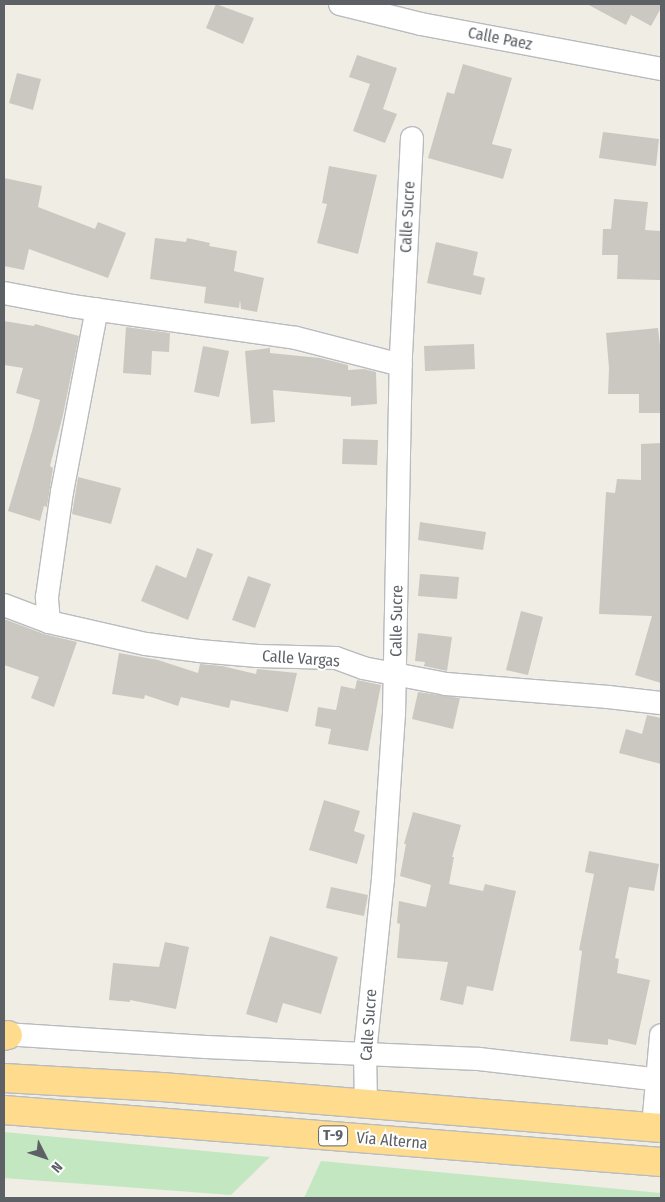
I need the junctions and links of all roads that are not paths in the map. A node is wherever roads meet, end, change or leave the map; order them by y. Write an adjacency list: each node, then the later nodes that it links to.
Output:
1 (340, 4): 2 (street, Calle Paez)
2 (661, 69)
3 (412, 138): 6 (street, Calle Sucre)
4 (4, 293): 5 (street)
5 (97, 309): 6 (street); 8 (street)
6 (401, 365): 9 (street, Calle Sucre)
7 (4, 605): 8 (street, Calle Vargas)
8 (49, 622): 9 (street, Calle Vargas)
9 (396, 674): 10 (street, Calle Vargas); 13 (street, Calle Sucre)
10 (661, 704)
11 (5, 1035): 13 (street)
12 (661, 1035): 15 (street)
13 (365, 1053): 15 (street); 16 (street, Calle Sucre)
14 (4, 1078): 16 (highway, T-9)
15 (659, 1080): 18 (street)
16 (366, 1104): 18 (highway, T-9)
17 (4, 1110): 19 (highway, Vía Alterna / T-9)
18 (657, 1128)
19 (661, 1162)

